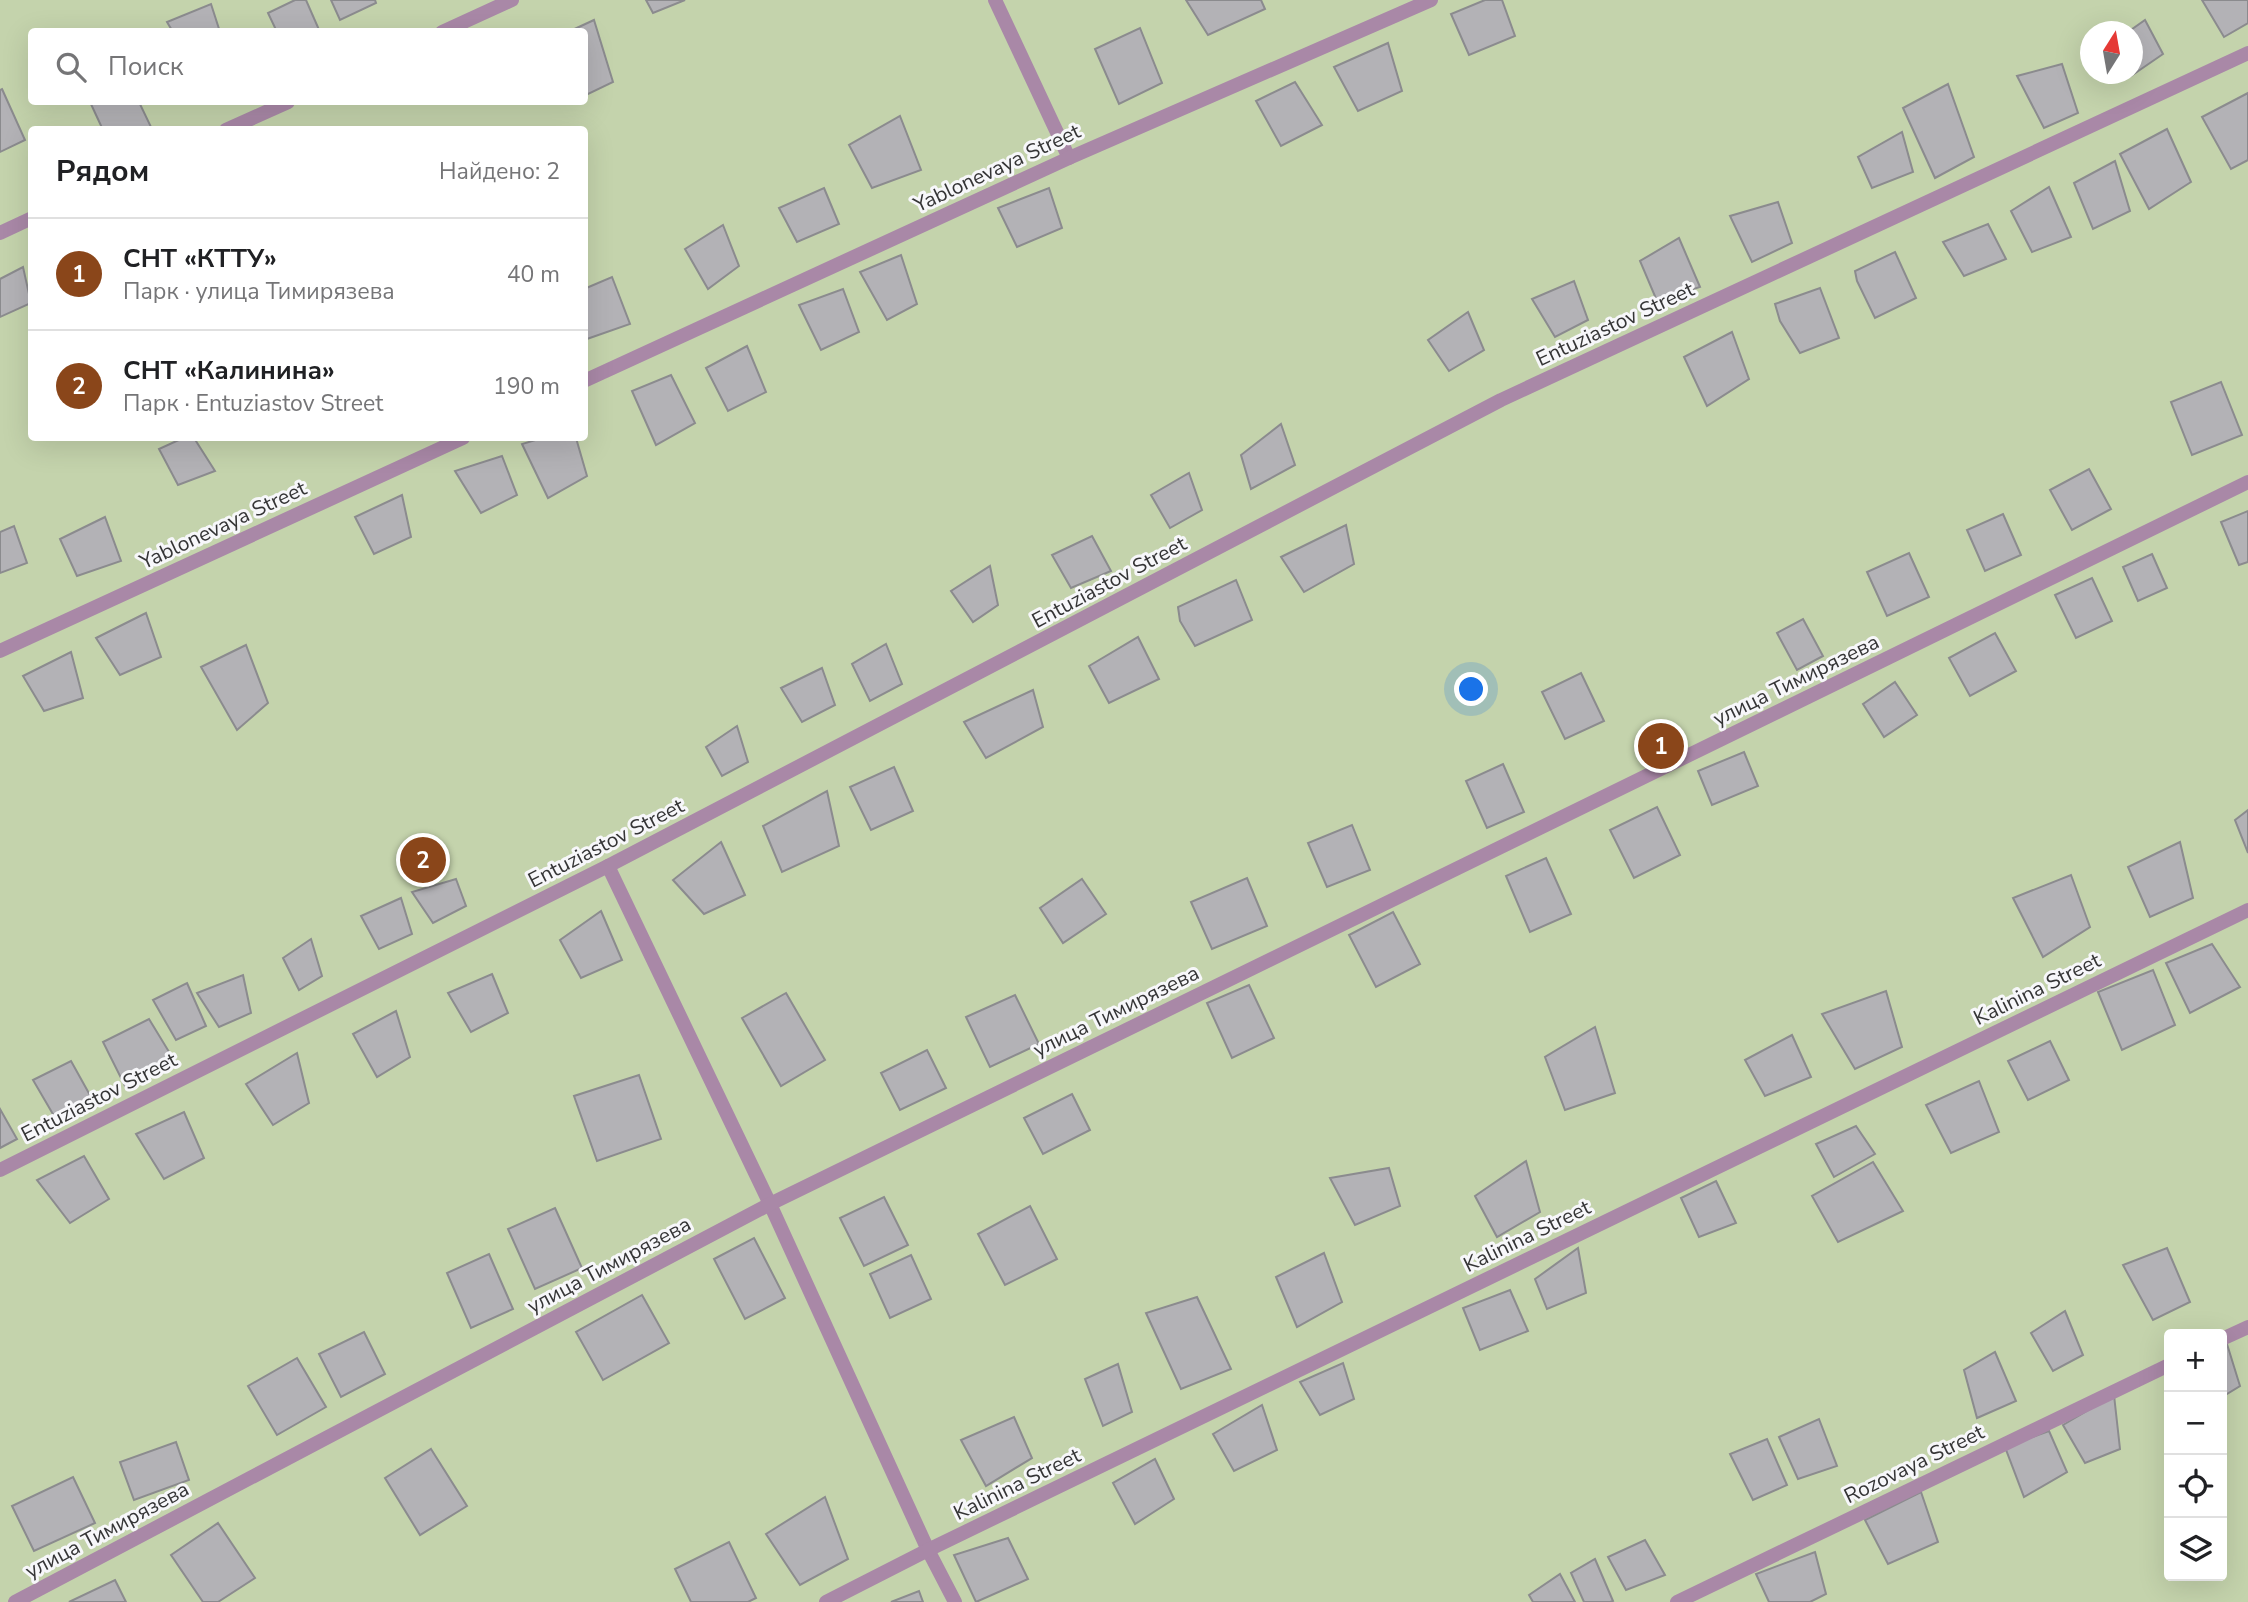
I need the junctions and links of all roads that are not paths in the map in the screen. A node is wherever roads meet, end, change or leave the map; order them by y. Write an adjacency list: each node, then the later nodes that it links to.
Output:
1 (512, 0): 4 (street)
2 (995, 0): 8 (street)
3 (1431, 0): 8 (street, Yablonevaya Street)
4 (451, 28)
5 (2248, 54): 15 (street, Entuziastov Street)
6 (281, 105): 7 (street)
7 (235, 126)
8 (1069, 158): 11 (street, Yablonevaya Street)
9 (28, 220): 10 (street)
10 (0, 233)
11 (588, 380)
12 (456, 441): 14 (street, Yablonevaya Street)
13 (2248, 482): 18 (street, улица Тимирязева)
14 (0, 651)
15 (608, 866): 17 (street, Entuziastov Street); 18 (street)
16 (2248, 910): 22 (street, Kalinina Street)
17 (0, 1170)
18 (770, 1204): 22 (street); 23 (street, улица Тимирязева)
19 (2248, 1327): 20 (street)
20 (2227, 1337)
21 (2164, 1367): 26 (street, Rozovaya Street)
22 (928, 1550): 24 (street, Kalinina Street); 25 (street)
23 (15, 1602)
24 (826, 1602)
25 (955, 1602)
26 (1677, 1602)

